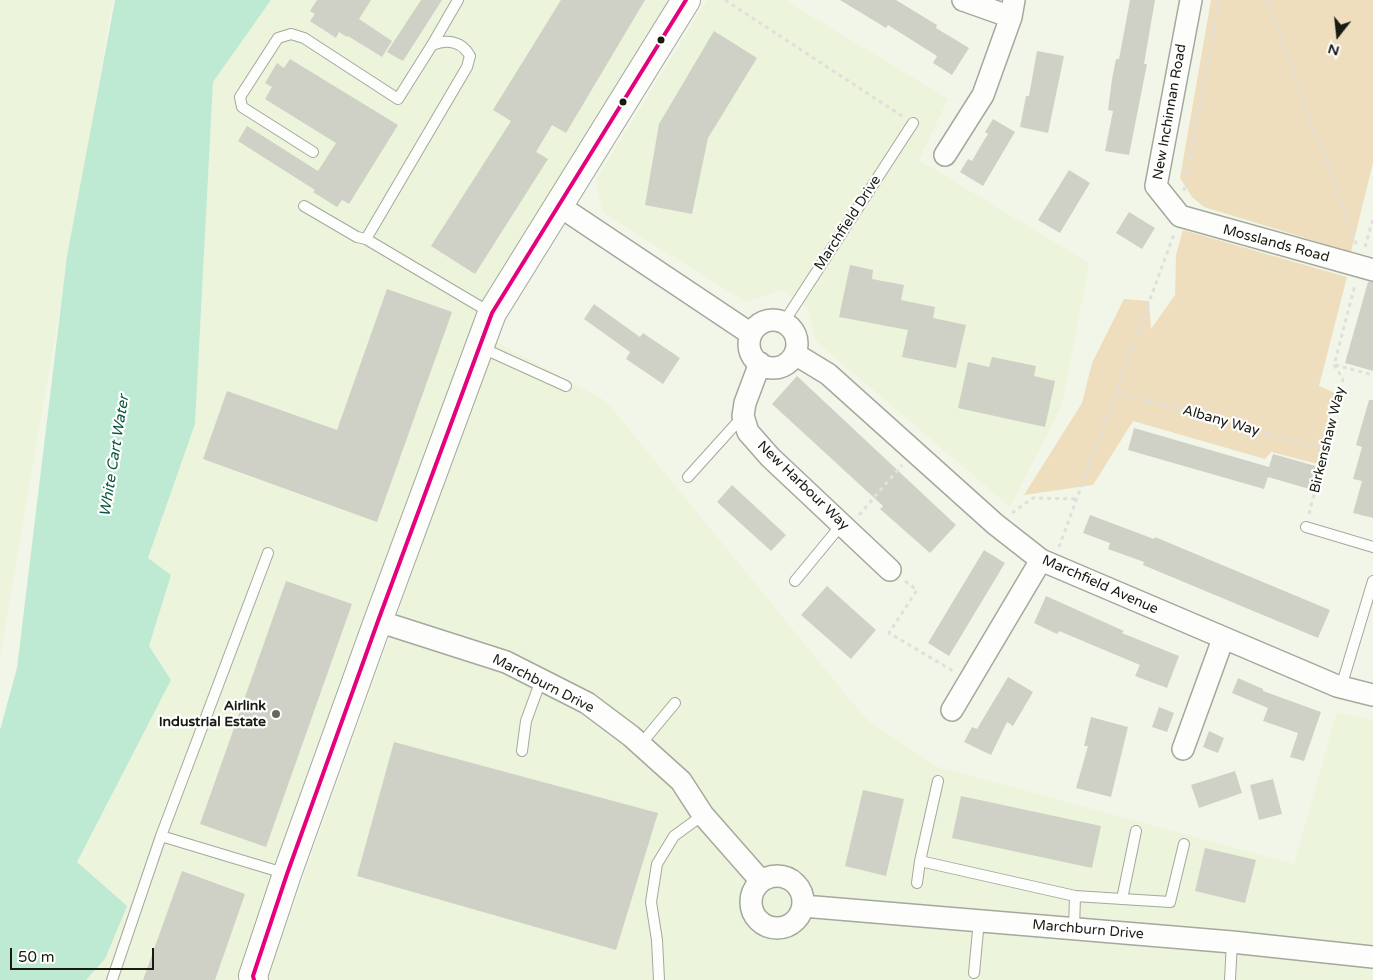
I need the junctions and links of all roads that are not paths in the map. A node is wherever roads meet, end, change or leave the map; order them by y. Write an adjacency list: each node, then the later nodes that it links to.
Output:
1 (458, 0): 6 (lane)
2 (686, 0): 10 (street)
3 (963, 0): 5 (street)
4 (1190, 0): 12 (street, New Inchinnan Road)
5 (1013, 9): 9 (street)
6 (432, 45): 8 (lane); 13 (lane)
7 (913, 123): 16 (lane, Marchfield Drive)
8 (313, 152)
9 (945, 155)
10 (558, 205): 15 (street); 17 (street)
11 (304, 206): 13 (lane)
12 (1180, 216): 14 (street, Mosslands Road)
13 (366, 239): 15 (lane)
14 (1365, 265)
15 (492, 313): 18 (street)
16 (784, 322): 17 (street); 19 (street)
17 (752, 334): 20 (street)
18 (479, 346): 21 (lane); 32 (street)
19 (795, 354): 20 (street); 28 (street, Marchfield Avenue)
20 (760, 363): 22 (street)
21 (566, 386)
22 (743, 416): 23 (lane); 24 (street, New Harbour Way)
23 (688, 477)
24 (845, 526): 29 (street, New Harbour Way); 30 (lane)
25 (1306, 527): 26 (lane)
26 (1373, 547)
27 (268, 553): 45 (lane)
28 (1046, 563): 33 (street, Marchfield Avenue); 38 (street)
29 (890, 570)
30 (795, 580)
31 (1373, 581): 35 (lane)
32 (378, 621): 34 (street, Marchburn Drive); 48 (street)
33 (1223, 638): 35 (street, Marchfield Avenue); 40 (street)
34 (540, 680): 39 (street, Marchburn Drive); 41 (lane)
35 (1341, 687): 36 (street, Marchfield Avenue)
36 (1373, 695)
37 (675, 703): 39 (lane)
38 (952, 710)
39 (641, 744): 43 (street, Marchburn Drive)
40 (1183, 749)
41 (522, 751)
42 (938, 781): 47 (lane)
43 (703, 815): 49 (street, Marchburn Drive); 61 (lane)
44 (1136, 831): 52 (lane)
45 (161, 836): 48 (lane); 59 (lane)
46 (1184, 844): 52 (lane)
47 (920, 861): 50 (lane); 51 (lane)
48 (287, 874): 60 (street)
49 (761, 881): 53 (street); 53 (street)
50 (917, 884)
51 (1075, 896): 52 (lane); 55 (lane)
52 (1122, 899)
53 (803, 906): 54 (street, Marchburn Drive)
54 (979, 920): 55 (street, Marchburn Drive); 58 (lane)
55 (1074, 929): 56 (street, Marchburn Drive)
56 (1232, 942): 57 (street, Marchburn Drive); 62 (lane)
57 (1373, 957)
58 (974, 973)
59 (112, 980)
60 (254, 980)
61 (659, 980)
62 (1230, 980)

